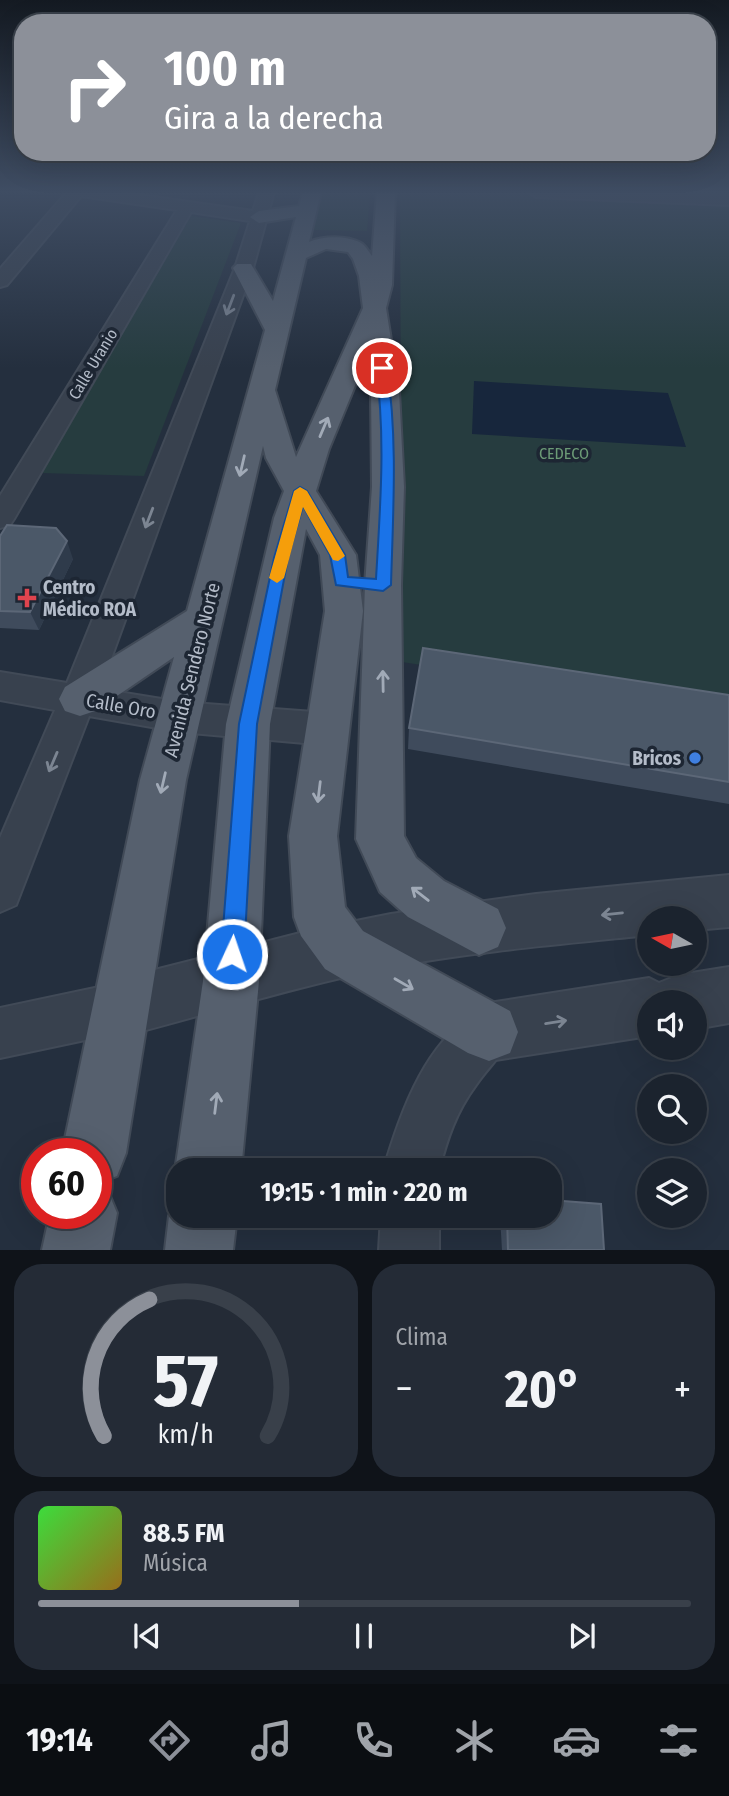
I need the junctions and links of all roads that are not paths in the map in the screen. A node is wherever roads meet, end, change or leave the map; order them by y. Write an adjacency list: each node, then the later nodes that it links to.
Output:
1 (26, 250): 8 (street)
2 (161, 250): 13 (street, Calle Uranio)
3 (249, 250): 7 (street)
4 (297, 250): 10 (main road, Avenida Sendero Norte)
5 (359, 250): 9 (main road)
6 (384, 250): 9 (main road)
7 (244, 268): 10 (main road); 18 (street, one-way to 18)
8 (0, 281)
9 (373, 312): 12 (main road, one-way to 9); 15 (main road)
10 (276, 328): 11 (main road, Avenida Sendero Norte)
11 (261, 386): 12 (main road); 16 (main road, Avenida Sendero Norte, one-way to 16)
12 (300, 491): 14 (main road); 20 (main road)
13 (0, 519)
14 (342, 582): 15 (main road); 21 (main road)
15 (383, 585): 24 (main road, one-way to 15)
16 (206, 617): 18 (main road); 19 (main road, Avenida Sendero Norte)
17 (0, 686): 18 (street, Calle Oro)
18 (79, 699): 19 (street, Calle Oro); 22 (street, one-way to 22)
19 (180, 717): 20 (street, Calle Oro); 29 (main road, Avenida Sendero Norte, one-way to 29)
20 (248, 724): 21 (street, Calle Oro); 26 (main road)
21 (327, 729): 25 (main road, one-way to 25)
22 (0, 890)
23 (729, 901): 24 (street, one-way to 24)
24 (479, 928): 25 (street)
25 (344, 950): 26 (street); 31 (main road, one-way to 31)
26 (231, 981): 29 (street); 34 (main road, one-way to 26)
27 (729, 995): 28 (street)
28 (707, 999)
29 (123, 1007): 32 (street); 33 (main road, Avenida Sendero Norte)
30 (637, 1009): 31 (street, one-way to 30)
31 (489, 1032): 35 (street)
32 (0, 1033)
33 (97, 1138)
34 (210, 1158)
35 (414, 1158)
36 (202, 1228): 40 (main road)
37 (410, 1228): 41 (street)
38 (80, 1229): 39 (main road)
39 (76, 1250)
40 (199, 1250)
41 (409, 1250)

